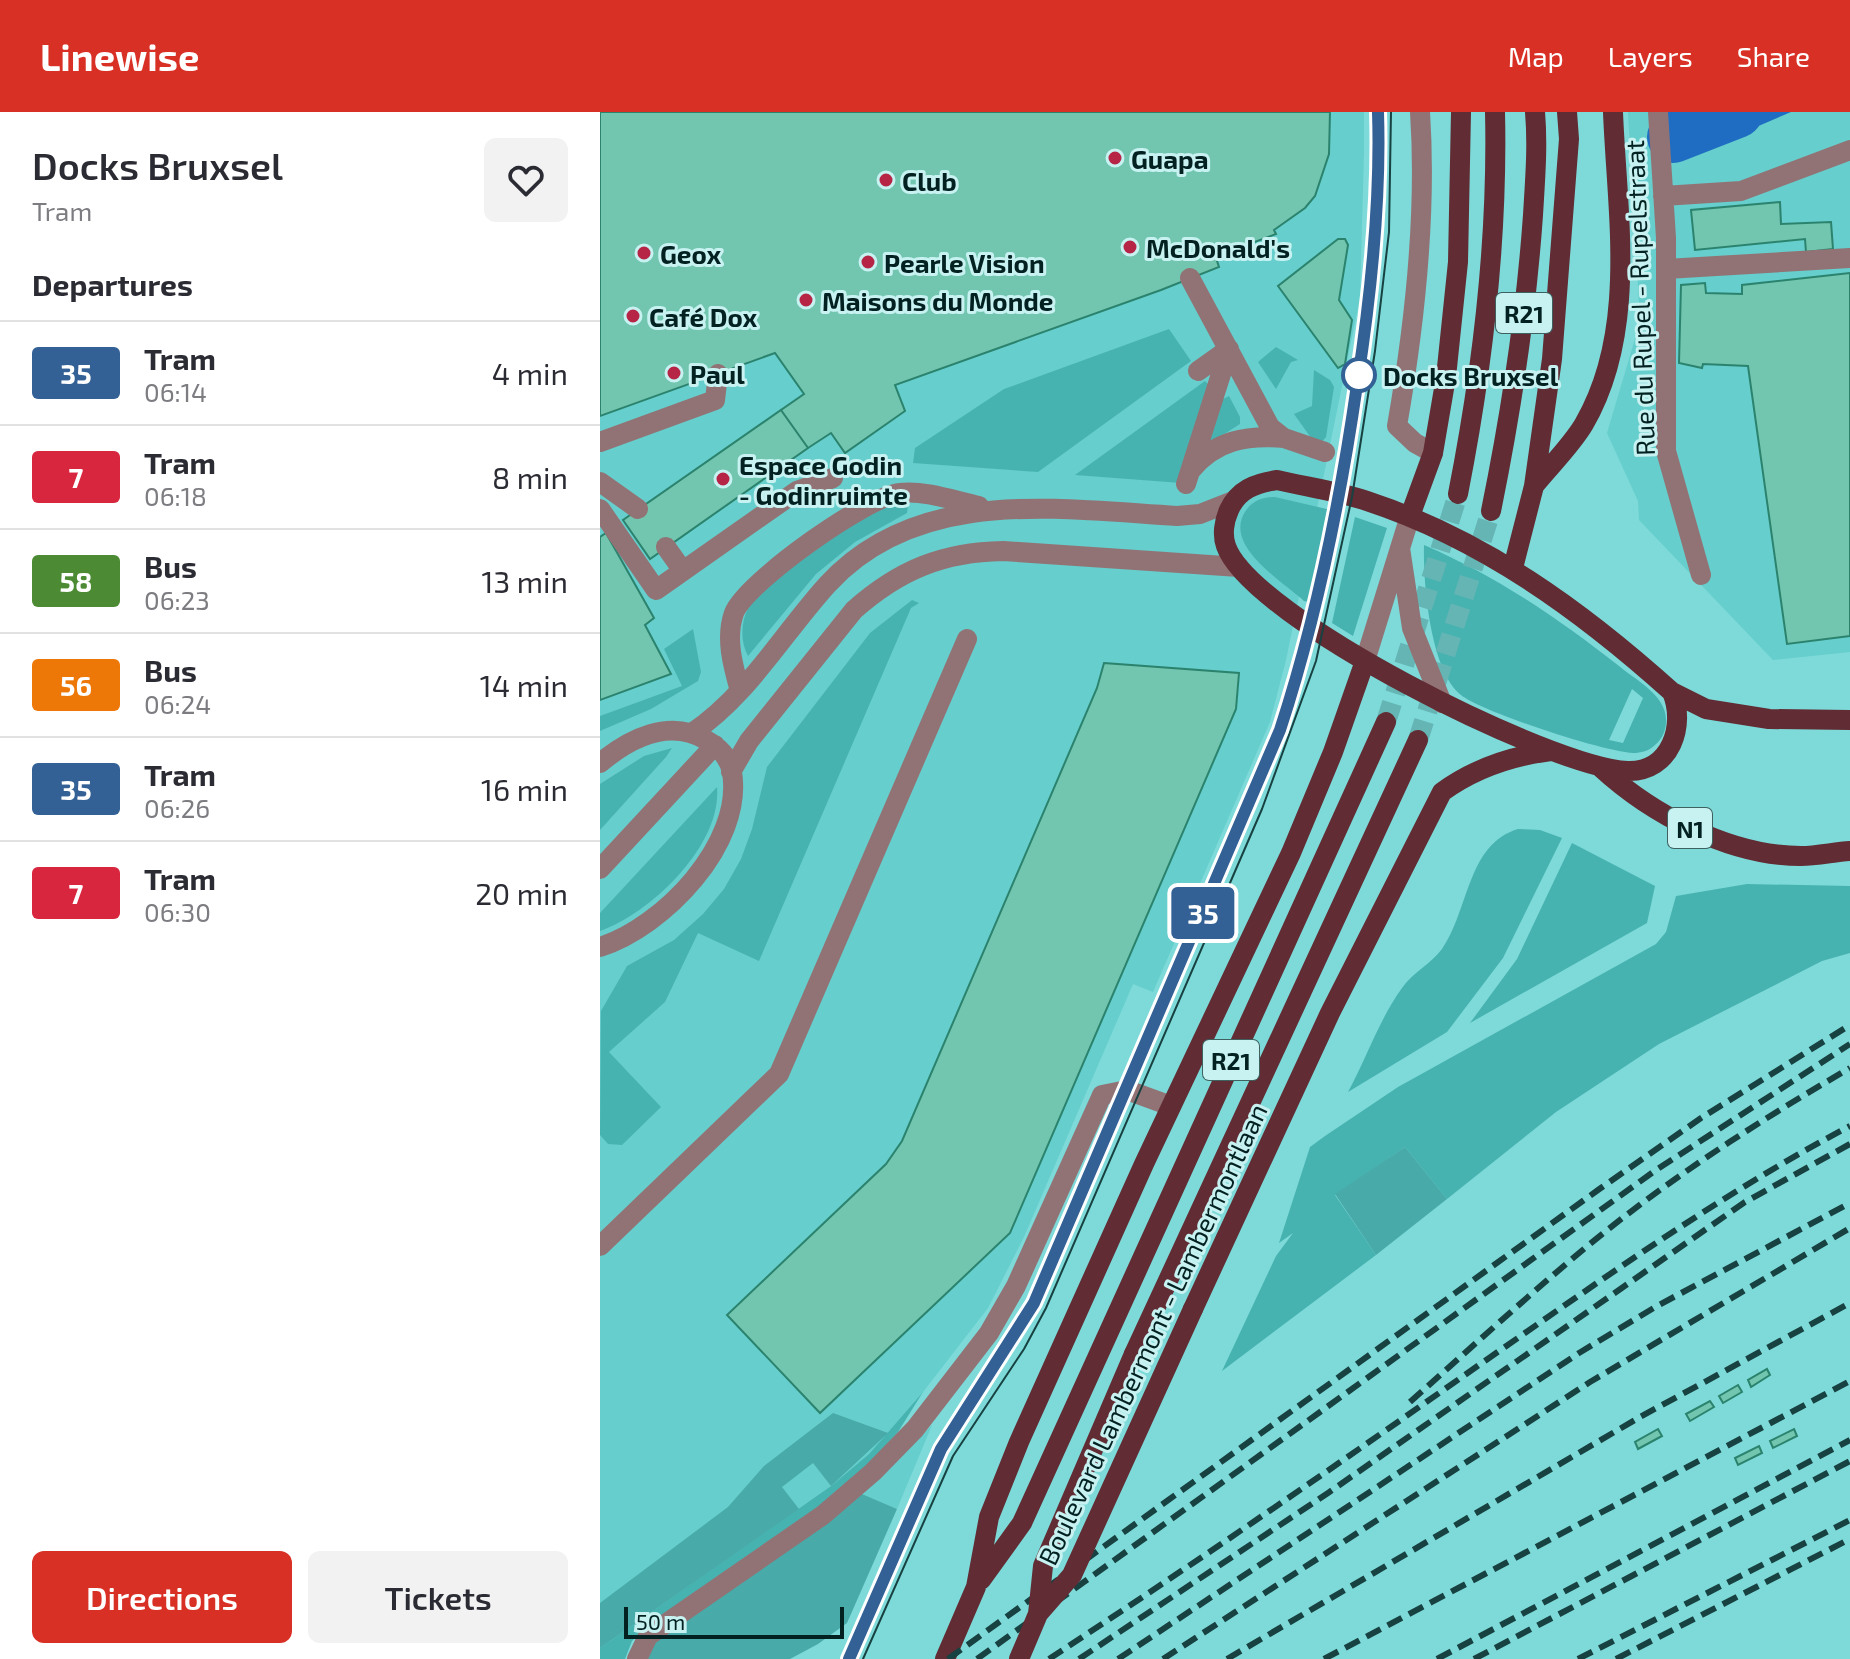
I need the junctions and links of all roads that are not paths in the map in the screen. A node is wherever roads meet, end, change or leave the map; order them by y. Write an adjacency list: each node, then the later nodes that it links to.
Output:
1 (1420, 112): 19 (street)
2 (1461, 112): 19 (main road)
3 (1495, 112): 23 (main road, R21)
4 (1535, 112): 28 (main road, R21)
5 (1567, 112): 22 (main road)
6 (1613, 112): 22 (main road)
7 (1658, 112): 9 (street, Rue du Rupel - Rupelstraat)
8 (1850, 150): 9 (street)
9 (1663, 196): 11 (street, Rue du Rupel - Rupelstraat)
10 (1850, 258): 11 (street)
11 (1666, 269): 35 (street, Rue du Rupel - Rupelstraat)
12 (1190, 278): 13 (street)
13 (1229, 349): 14 (street); 16 (street); 16 (street)
14 (1198, 371)
15 (718, 374): 17 (street)
16 (1284, 438): 18 (street)
17 (600, 442)
18 (1325, 452)
19 (1433, 453): 29 (main road)
20 (833, 478): 34 (street)
21 (600, 482): 27 (street)
22 (1534, 486): 33 (main road)
23 (1458, 494)
24 (1233, 501): 25 (street); 29 (main road); 32 (main road)
25 (991, 508): 38 (street); 38 (street)
26 (600, 509): 34 (street)
27 (638, 509)
28 (1491, 511)
29 (1410, 516): 31 (street); 33 (main road)
30 (666, 547): 34 (street)
31 (1400, 548): 37 (street); 40 (street)
32 (1239, 567): 37 (main road); 49 (street)
33 (1513, 568): 39 (main road)
34 (683, 571)
35 (1701, 575)
36 (967, 639): 54 (street)
37 (1365, 661): 40 (main road); 53 (main road)
38 (740, 691): 43 (street)
39 (1672, 692): 41 (main road); 48 (main road)
40 (1442, 703): 46 (main road)
41 (1850, 720)
42 (1386, 722): 55 (main road, R21)
43 (692, 733): 45 (street); 47 (street)
44 (1418, 740): 56 (main road, R21, bridge)
45 (715, 745): 49 (street); 51 (street)
46 (1555, 751): 48 (main road); 56 (main road, Boulevard Lambermont - Lambermontlaan, bridge)
47 (600, 763)
48 (1597, 764): 50 (main road, N1)
49 (731, 772): 52 (street)
50 (1850, 851)
51 (600, 869)
52 (600, 947)
53 (1171, 1106): 55 (main road); 57 (street)
54 (600, 1246)
55 (976, 1587): 58 (main road, R21)
56 (1038, 1614): 59 (main road, Boulevard Lambermont - Lambermontlaan / R21, bridge)
57 (637, 1659)
58 (945, 1659)
59 (1019, 1659)

